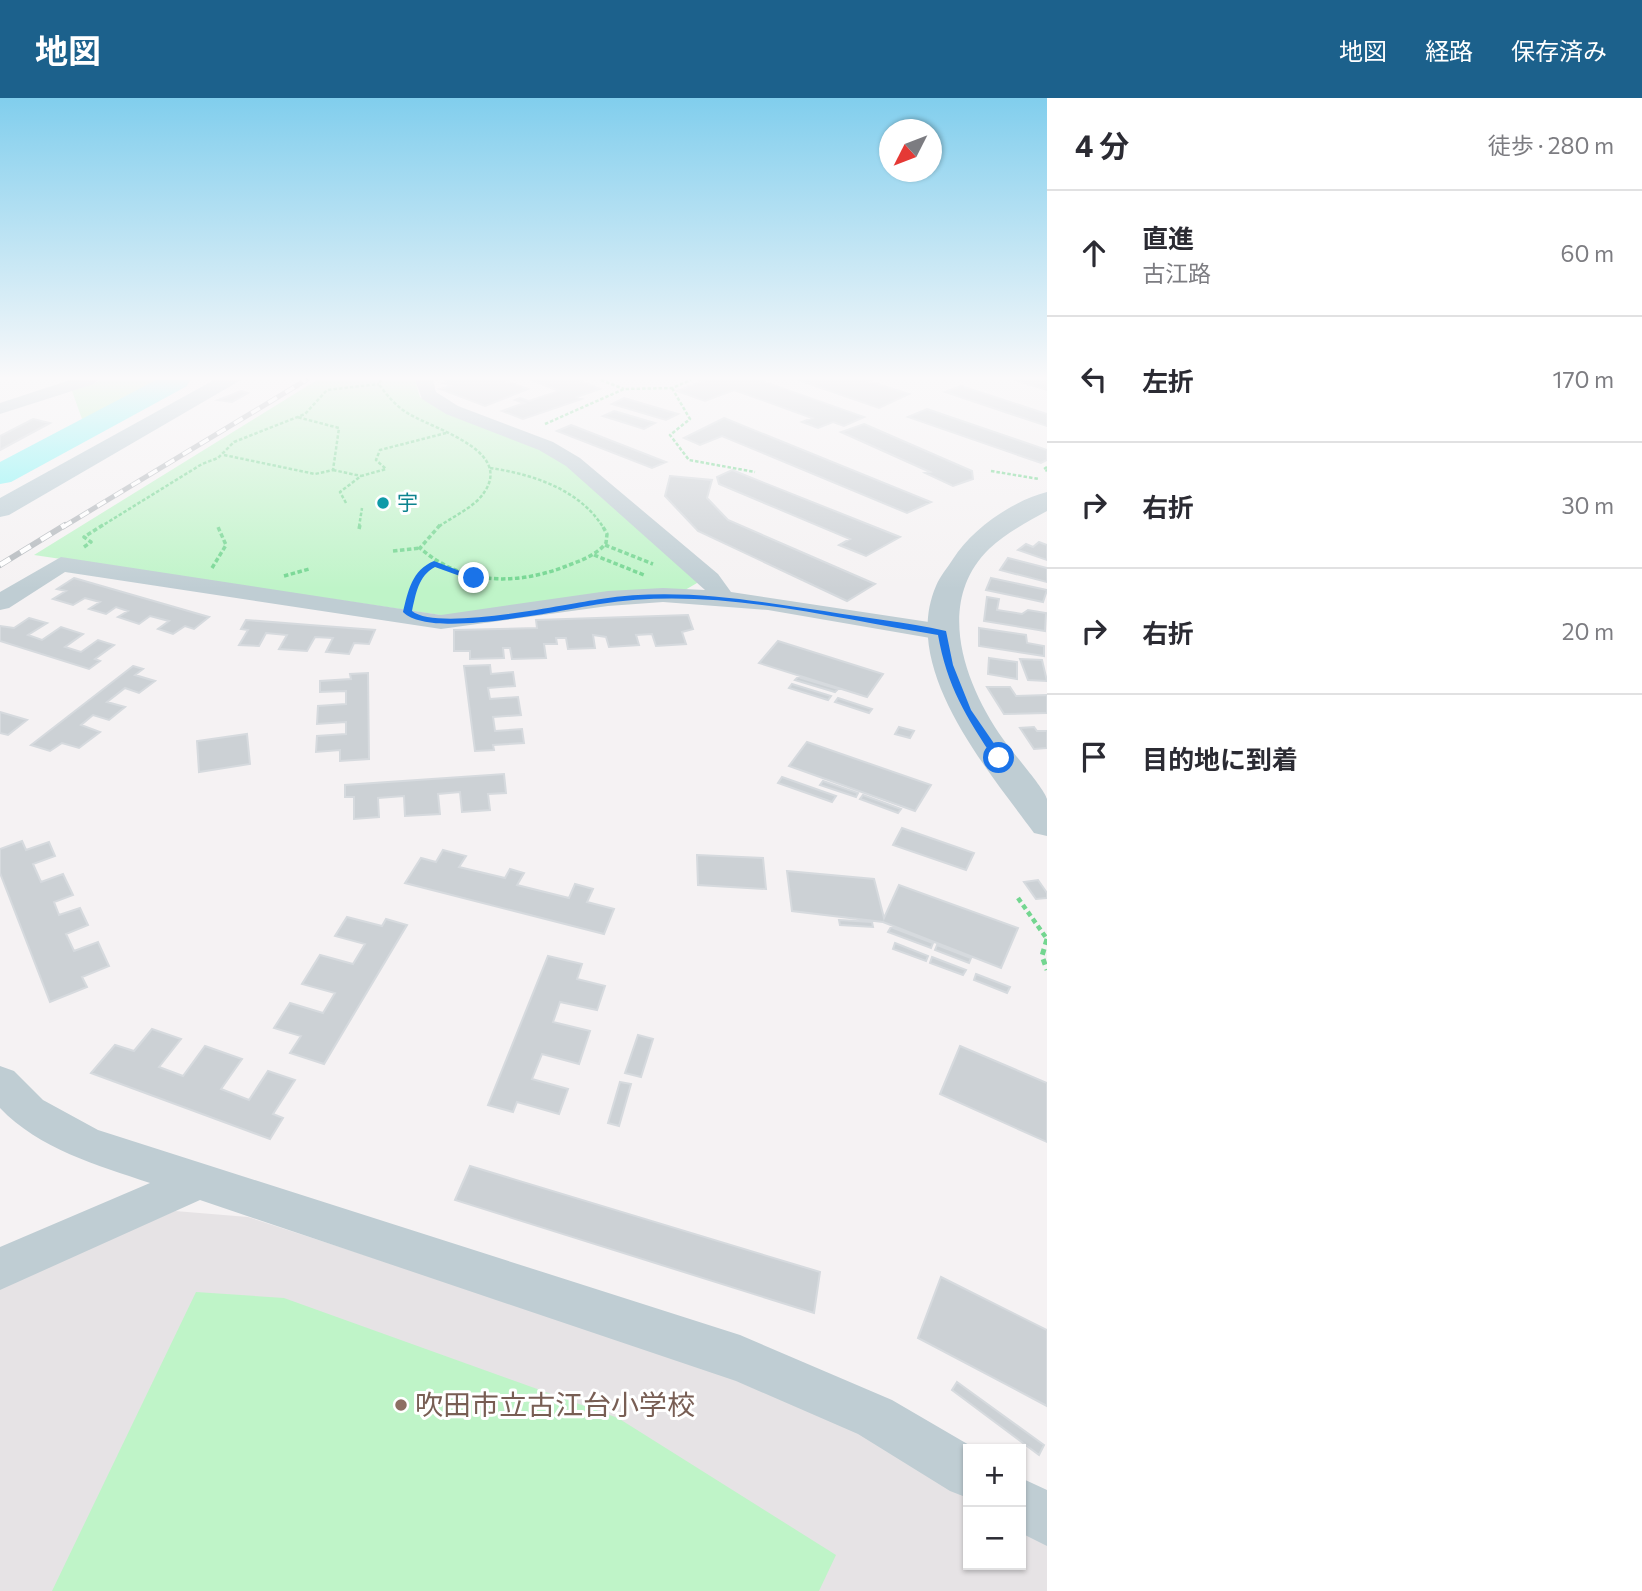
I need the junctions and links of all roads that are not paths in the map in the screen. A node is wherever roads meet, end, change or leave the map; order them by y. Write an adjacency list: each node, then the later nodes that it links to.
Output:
1 (82, 450): 4 (main road)
2 (106, 450): 6 (main road)
3 (552, 450): 7 (street)
4 (0, 495)
5 (1047, 500): 9 (street)
6 (0, 509)
7 (723, 598): 8 (street); 9 (street)
8 (0, 603)
9 (942, 632): 10 (street)
10 (1047, 824)
11 (0, 1082): 12 (street)
12 (197, 1182): 13 (street); 14 (street)
13 (0, 1269)
14 (963, 1470)
15 (1026, 1507): 16 (street)
16 (1047, 1520)

